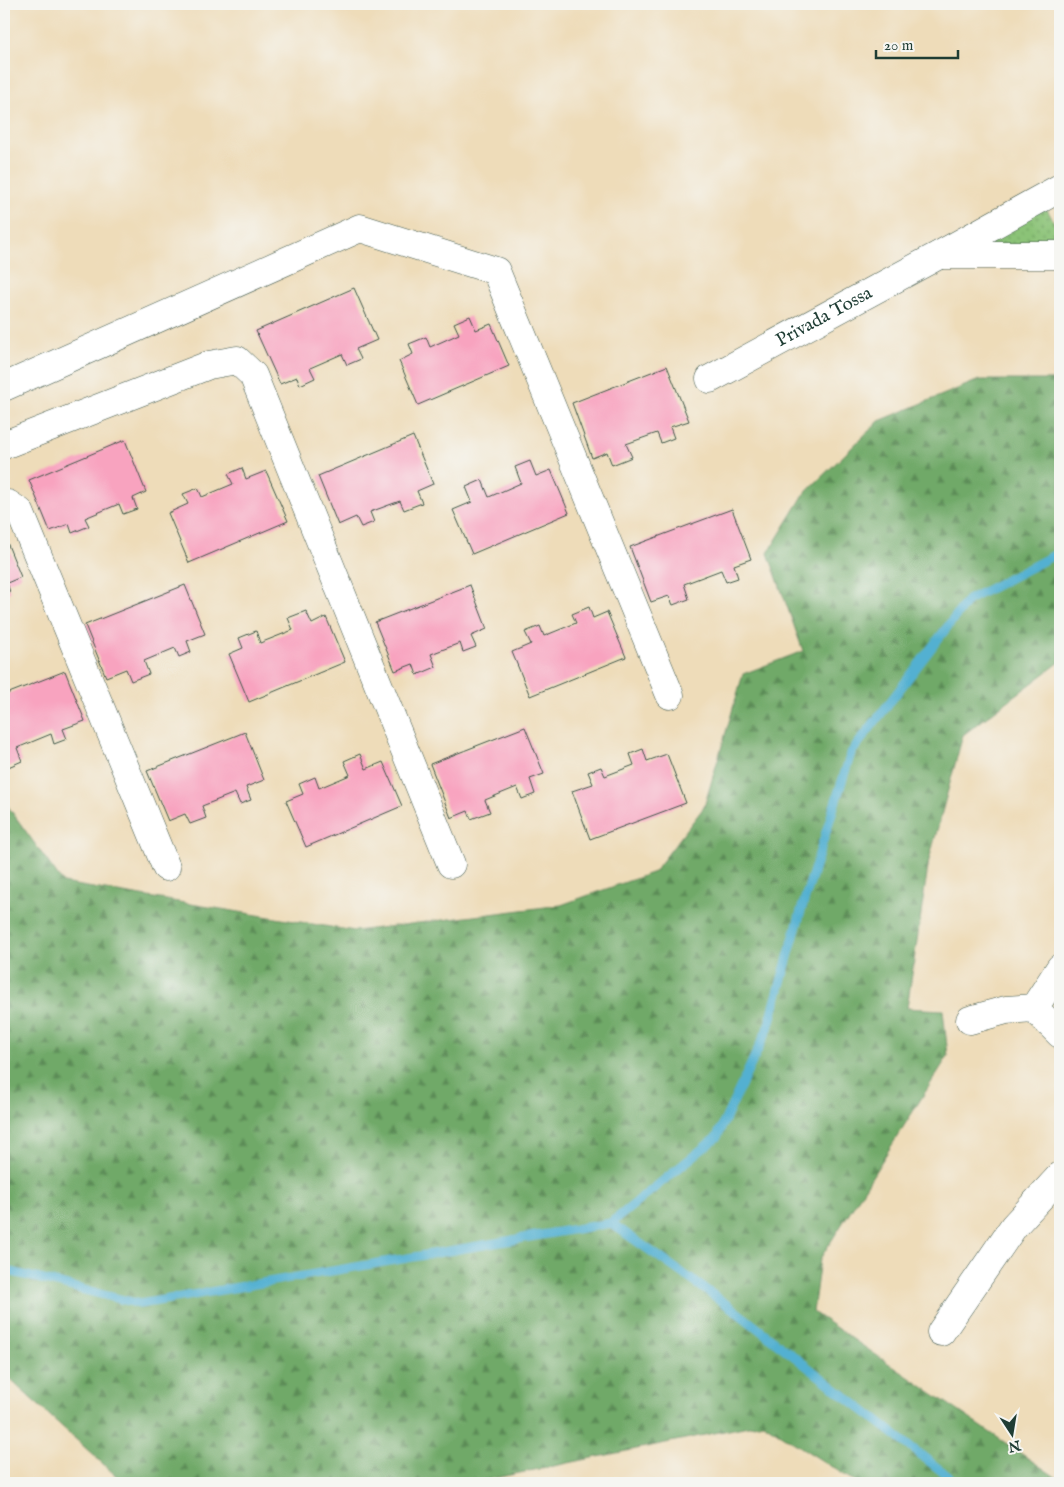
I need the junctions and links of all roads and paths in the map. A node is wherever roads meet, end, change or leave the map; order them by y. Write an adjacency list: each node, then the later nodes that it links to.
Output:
1 (1060, 188): 2 (street, Privada Tossa)
2 (939, 255): 3 (street, Privada Tossa); 4 (street, Privada Tossa)
3 (1060, 255)
4 (710, 379)
5 (4, 387): 8 (street)
6 (4, 445): 9 (street)
7 (4, 504): 10 (street)
8 (670, 694)
9 (451, 864)
10 (166, 867)
11 (1060, 968): 12 (street)
12 (1034, 1008): 13 (street); 14 (street)
13 (970, 1020)
14 (1060, 1034)
15 (1060, 1176): 16 (street)
16 (941, 1332)

